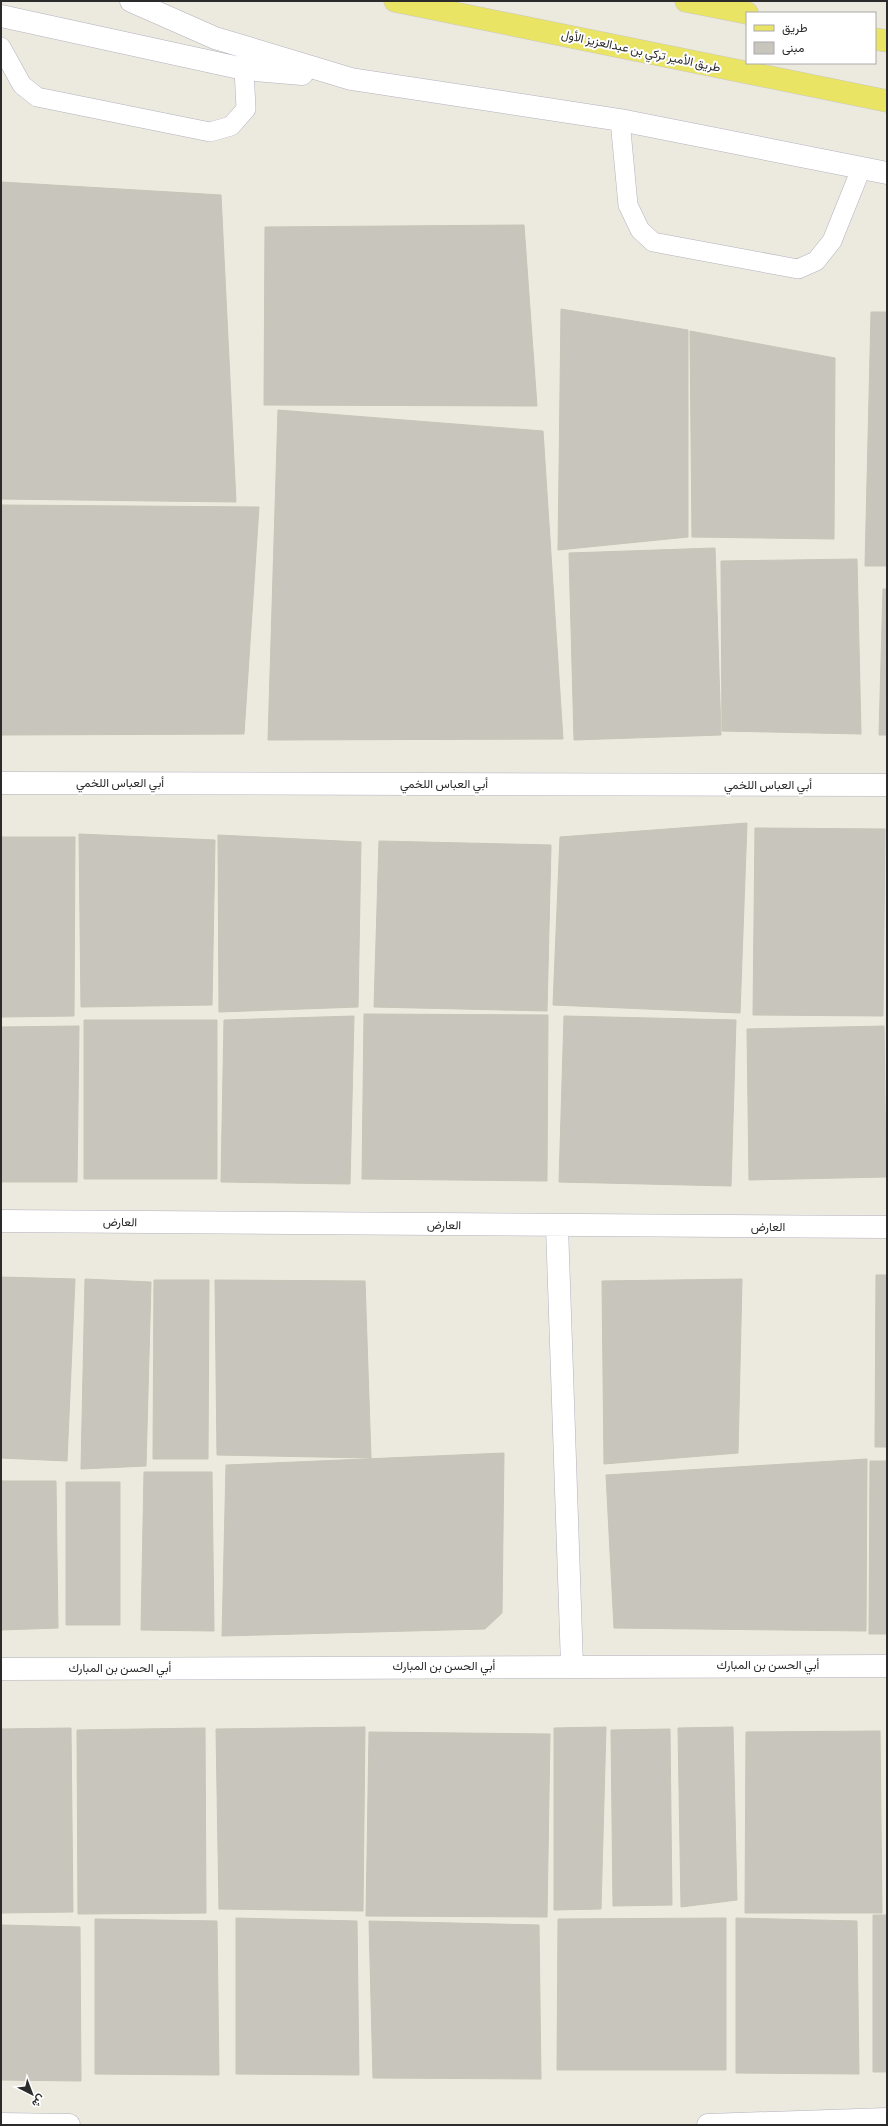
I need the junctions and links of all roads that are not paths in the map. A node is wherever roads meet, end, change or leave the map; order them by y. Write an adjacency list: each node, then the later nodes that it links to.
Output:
1 (131, 1): 10 (street)
2 (395, 1): 11 (main road, طريق الأمير تركي بن عبدالعزيز الأول)
3 (686, 1): 4 (main road)
4 (746, 13)
5 (1, 16): 9 (street)
6 (876, 39): 7 (main road)
7 (887, 41)
8 (1, 47): 9 (lane)
9 (244, 68): 10 (street)
10 (351, 79): 12 (street)
11 (887, 101)
12 (620, 120): 13 (street); 13 (lane)
13 (861, 169): 14 (street)
14 (887, 173)
15 (1, 782): 16 (street, أبي العباس اللخمي)
16 (887, 785)
17 (1, 1221): 18 (street, العارض)
18 (557, 1226): 19 (street, العارض); 20 (street)
19 (887, 1227)
20 (572, 1665): 21 (street, أبي الحسن بن المبارك); 22 (street, أبي الحسن بن المبارك)
21 (887, 1666)
22 (1, 1669)
23 (887, 2118): 26 (street)
24 (1, 2124): 25 (street)
25 (69, 2125)
26 (708, 2125)

